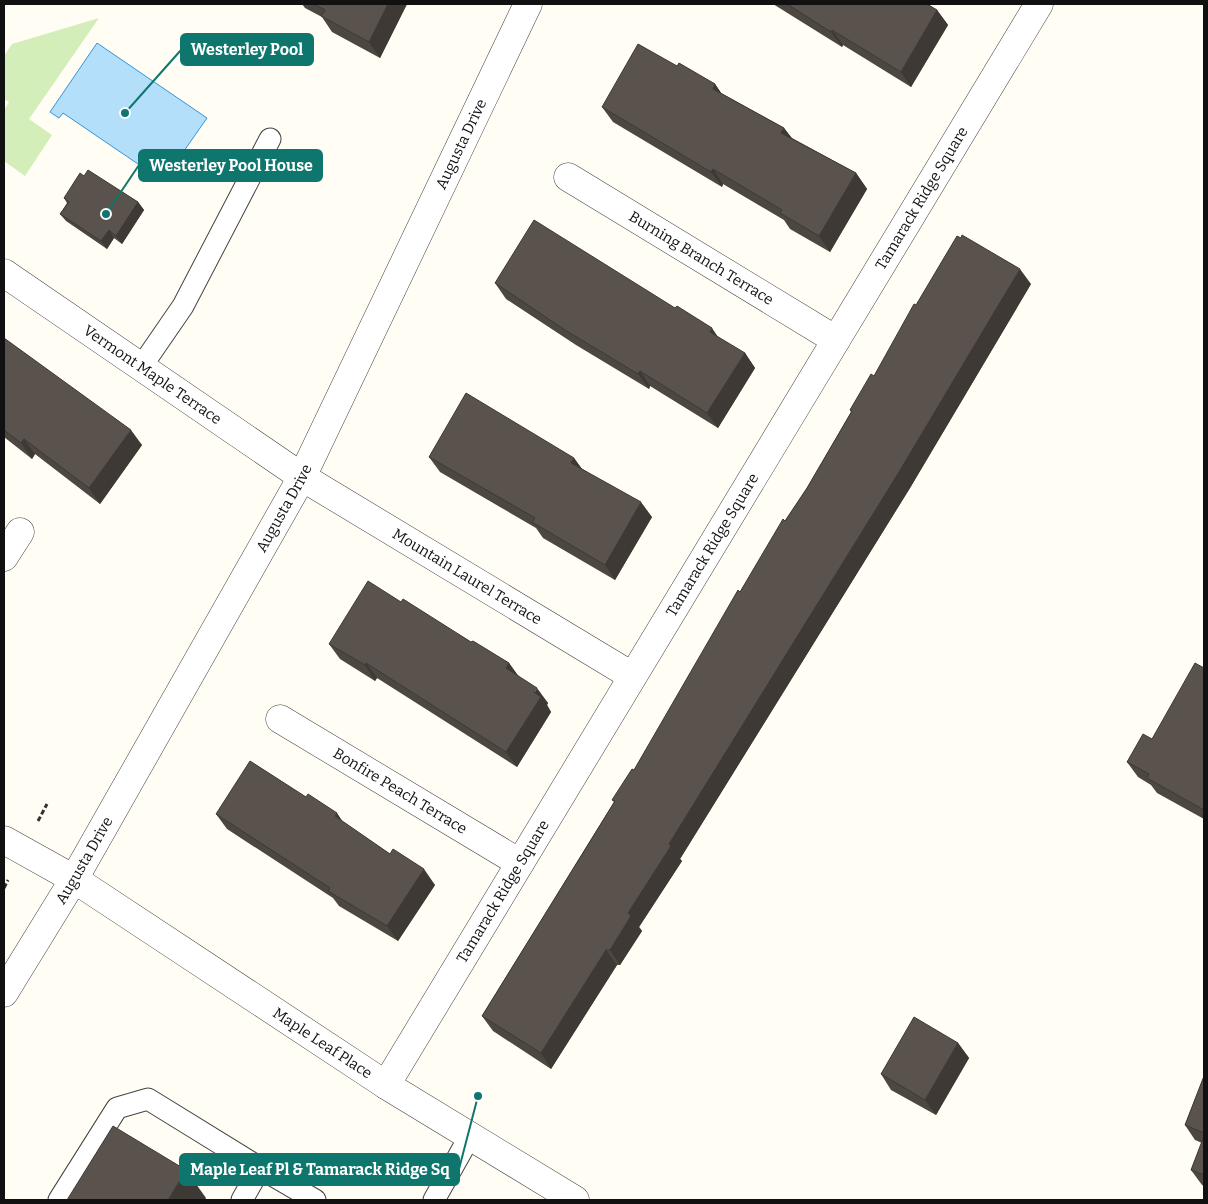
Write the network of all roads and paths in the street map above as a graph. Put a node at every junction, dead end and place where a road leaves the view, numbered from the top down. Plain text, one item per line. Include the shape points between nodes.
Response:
1 (528, 4) edge
2 (1039, 4) edge
3 (270, 138) dead end
4 (568, 177) dead end
5 (4, 273) edge
6 (836, 340) junction
7 (141, 367) junction
8 (302, 477) junction
9 (20, 532) dead end
10 (4, 557) edge
11 (632, 676) junction
12 (280, 720) dead end
13 (4, 840) edge
14 (520, 863) junction
15 (74, 879) junction
16 (4, 993) edge
17 (386, 1085) junction
18 (470, 1136) junction
19 (260, 1168) junction
20 (59, 1200) edge
21 (242, 1200) edge
22 (315, 1200) edge
23 (434, 1200) edge
24 (575, 1200) edge

1 - 8 street, Augusta Drive
2 - 6 street, Tamarack Ridge Square
3 - 7 lane via 184,306
4 - 6 street, Burning Branch Terrace
5 - 7 street, Vermont Maple Terrace
6 - 11 street, Tamarack Ridge Square
7 - 8 street, Vermont Maple Terrace
8 - 11 street, Mountain Laurel Terrace
8 - 15 street, Augusta Drive
9 - 10 street
11 - 14 street, Tamarack Ridge Square
12 - 14 street, Bonfire Peach Terrace
13 - 15 street, Maple Leaf Place
14 - 17 street, Tamarack Ridge Square
15 - 16 street, Augusta Drive
15 - 17 street, Maple Leaf Place
17 - 18 street, Maple Leaf Place
18 - 23 lane
18 - 24 street, Maple Leaf Place
19 - 20 lane via 148,1099 117,1108
19 - 21 lane
19 - 22 lane

